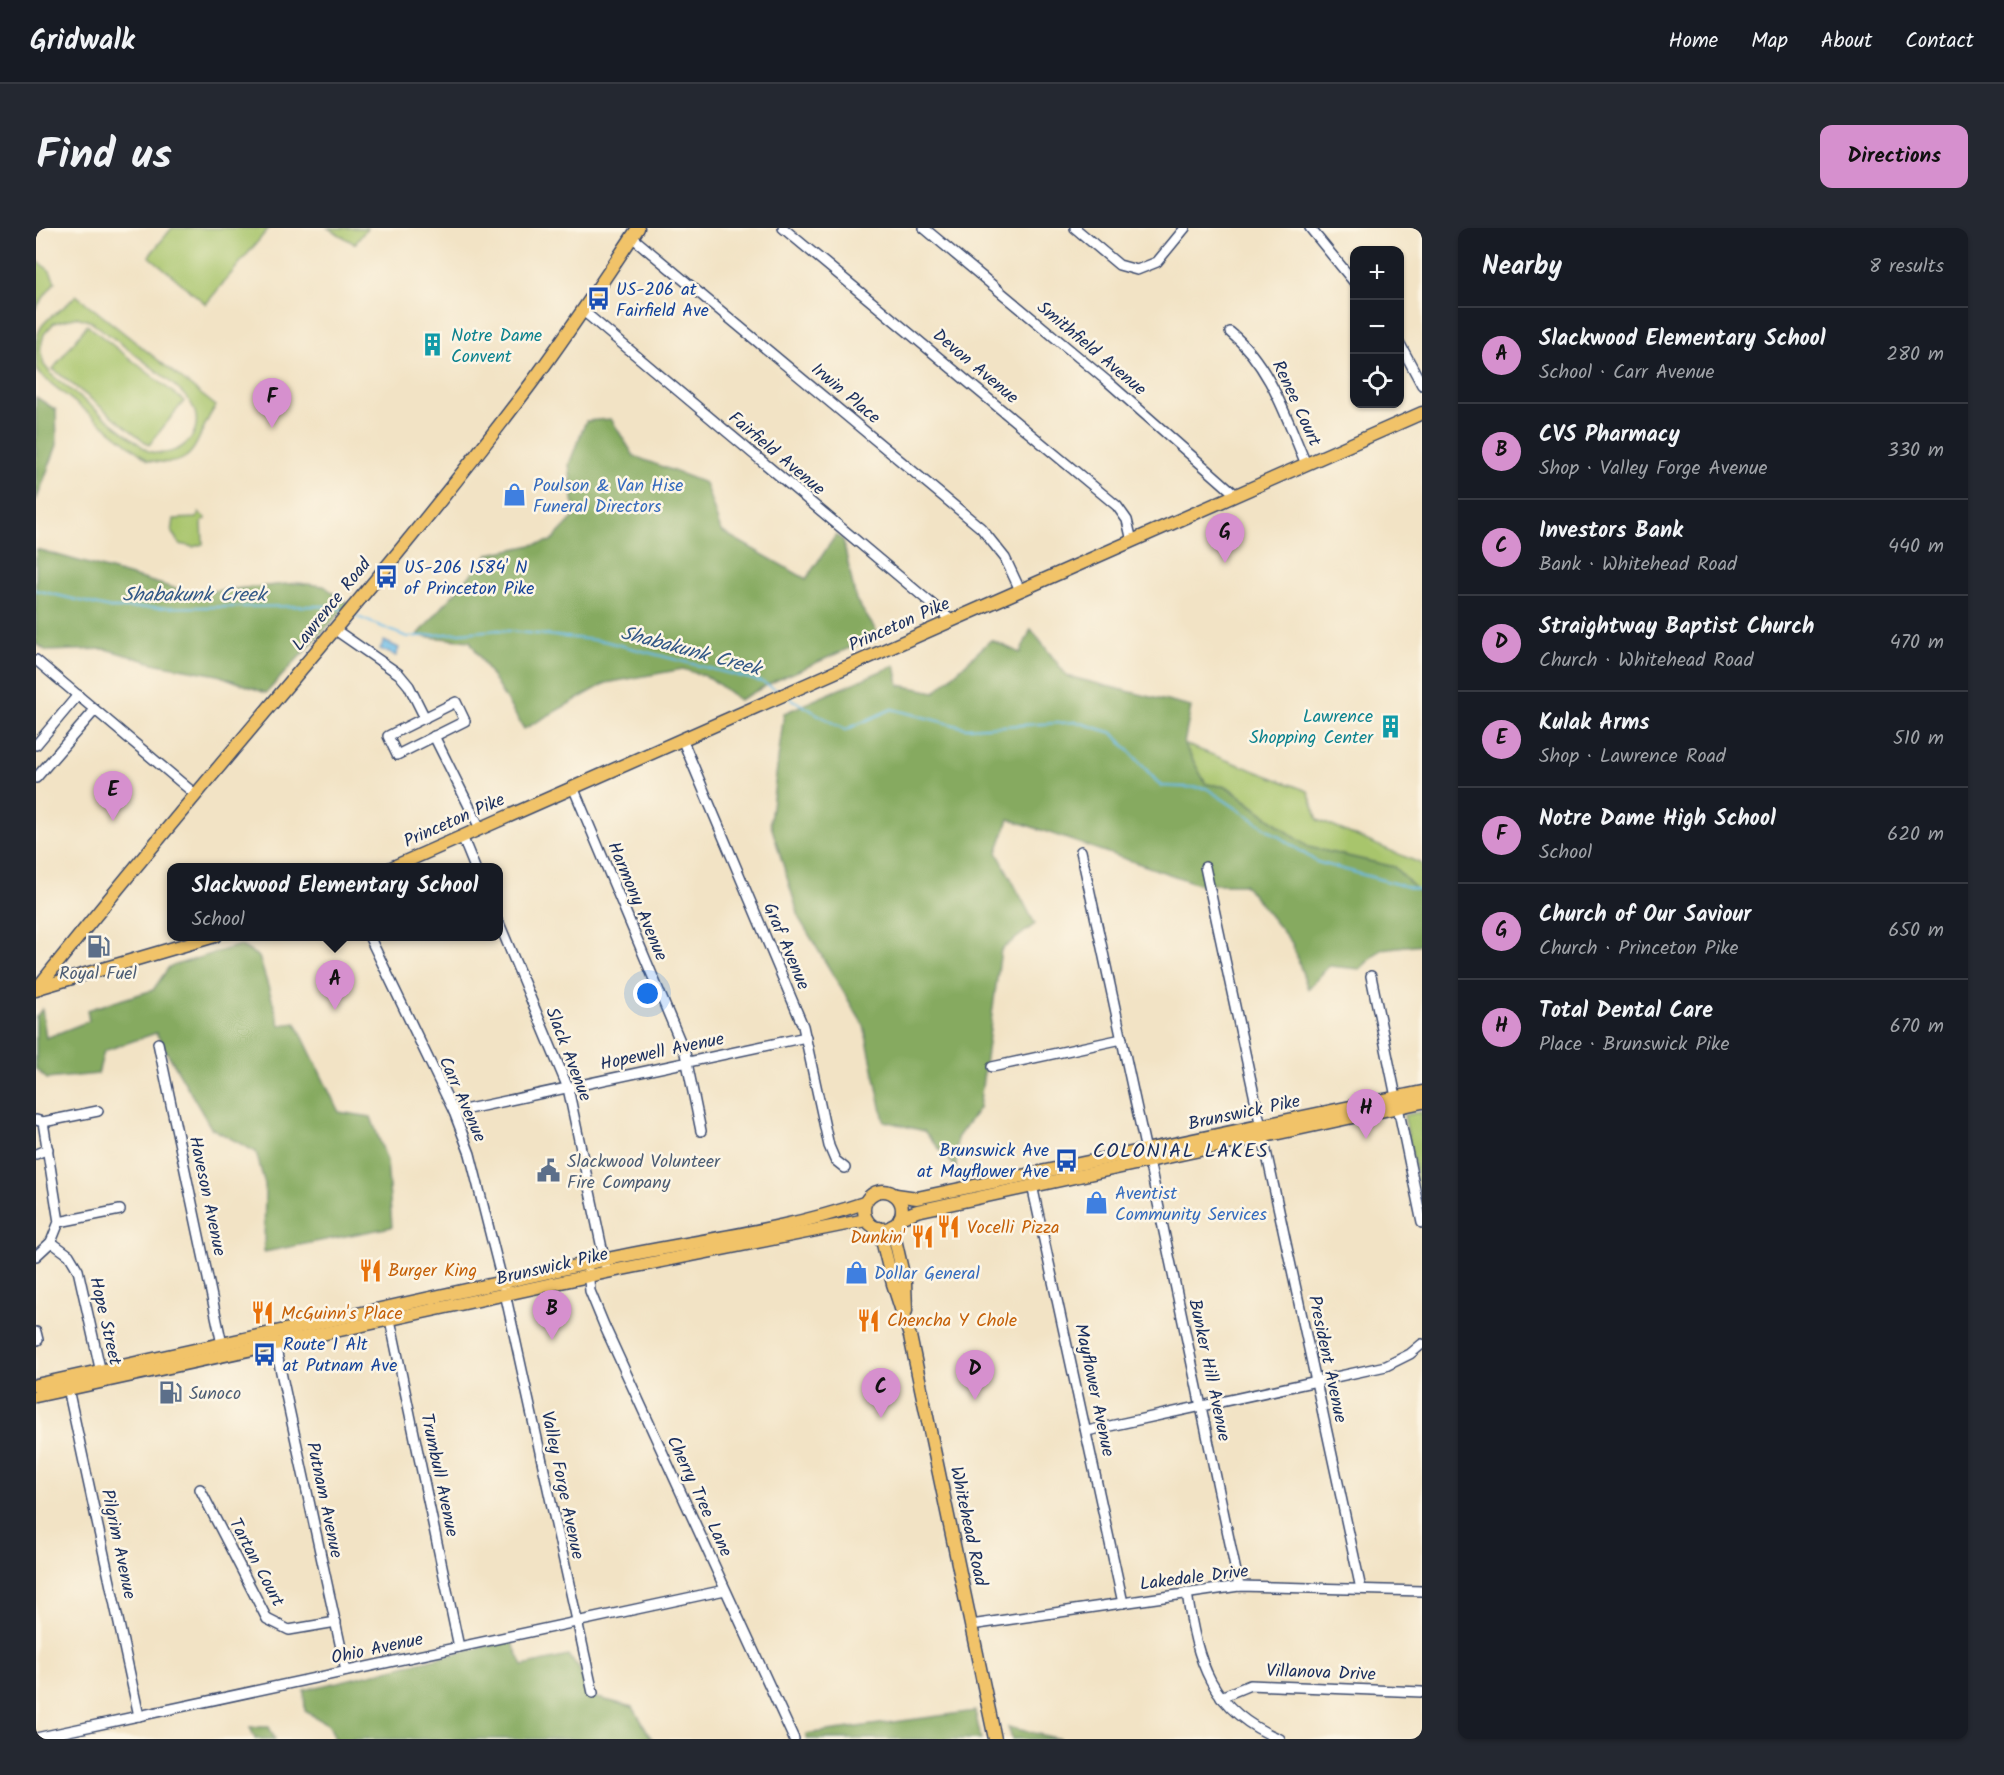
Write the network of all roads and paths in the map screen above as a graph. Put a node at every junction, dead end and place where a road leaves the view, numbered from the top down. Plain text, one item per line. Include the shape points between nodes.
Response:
1 (783, 228) edge
2 (924, 228) edge
3 (1075, 228) edge
4 (1185, 228) edge
5 (1310, 228) edge
6 (635, 233) edge
7 (1350, 277) edge
8 (582, 310) junction
9 (1230, 332) dead end
10 (1404, 351) edge
11 (1422, 385) edge
12 (1422, 413) edge
13 (1306, 464) junction
14 (1236, 495) junction
15 (1132, 541) junction
16 (1020, 590) junction
17 (951, 620) junction
18 (334, 629) junction
19 (36, 660) edge
20 (78, 695) junction
21 (95, 710) junction
22 (425, 718) junction
23 (434, 736) junction
24 (682, 739) junction
25 (36, 745) edge
26 (36, 778) edge
27 (573, 787) junction
28 (196, 795) junction
29 (480, 828) junction
30 (462, 836) junction
31 (1081, 851) dead end
32 (400, 863) edge
33 (473, 863) edge
34 (1205, 867) dead end
35 (503, 935) edge
36 (198, 941) edge
37 (371, 941) edge
38 (1371, 976) dead end
39 (36, 989) edge
40 (807, 1037) junction
41 (1122, 1039) junction
42 (158, 1043) dead end
43 (687, 1062) junction
44 (992, 1067) dead end
45 (568, 1088) junction
46 (1422, 1092) edge
47 (1397, 1102) junction
48 (1422, 1102) edge
49 (98, 1111) dead end
50 (454, 1112) junction
51 (40, 1121) edge
52 (701, 1131) dead end
53 (1262, 1132) junction
54 (48, 1149) junction
55 (36, 1154) edge
56 (1148, 1156) junction
57 (846, 1168) dead end
58 (1418, 1178) edge
59 (1032, 1185) junction
60 (896, 1195) junction
61 (864, 1203) junction
62 (120, 1210) dead end
63 (866, 1220) junction
64 (59, 1222) junction
65 (896, 1222) junction
66 (1422, 1223) edge
67 (879, 1228) junction
68 (51, 1242) junction
69 (724, 1242) junction
70 (36, 1256) edge
71 (589, 1263) junction
72 (605, 1266) junction
73 (587, 1277) junction
74 (504, 1289) junction
75 (389, 1315) junction
76 (907, 1321) junction
77 (274, 1341) junction
78 (1422, 1344) edge
79 (224, 1352) junction
80 (102, 1377) junction
81 (1316, 1381) junction
82 (68, 1384) junction
83 (36, 1385) edge
84 (36, 1396) edge
85 (1201, 1406) junction
86 (1087, 1431) junction
87 (200, 1489) dead end
88 (1239, 1586) junction
89 (1361, 1589) junction
90 (725, 1590) junction
91 (1422, 1591) edge
92 (1187, 1593) junction
93 (1123, 1603) junction
94 (575, 1622) junction
95 (336, 1623) junction
96 (971, 1625) junction
97 (459, 1647) junction
98 (346, 1671) junction
99 (1422, 1692) edge
100 (593, 1693) dead end
101 (1221, 1697) junction
102 (139, 1716) junction
103 (36, 1738) edge
104 (794, 1739) edge
105 (995, 1739) edge
106 (1281, 1739) edge

1 - 15 street, Devon Avenue via 1117,506
2 - 14 street, Smithfield Avenue
3 - 4 street via 1119,265 1137,270 1157,262
5 - 7 street
6 - 8 main road, Lawrence Road
6 - 16 street, Irwin Place via 981,528 1005,558
8 - 17 street, Fairfield Avenue
8 - 18 main road, Lawrence Road via 517,402
9 - 13 street, Renee Court via 1262,366
10 - 11 street
12 - 13 main road, Princeton Pike
13 - 14 main road, Princeton Pike
14 - 15 main road, Princeton Pike
15 - 16 main road, Princeton Pike
16 - 17 main road, Princeton Pike
17 - 24 main road, Princeton Pike
18 - 22 street via 399,674
18 - 28 main road, Lawrence Road
19 - 20 street
20 - 21 street
20 - 25 street
21 - 26 street
21 - 28 street
22 - 23 street via 456,702 465,721
22 - 23 street via 388,736 397,754
23 - 29 street
24 - 27 main road, Princeton Pike
24 - 40 street, Graf Avenue
27 - 29 main road, Princeton Pike
27 - 43 street, Harmony Avenue
28 - 39 main road, Lawrence Road
29 - 30 main road, Princeton Pike
30 - 32 main road, Princeton Pike
30 - 33 street
31 - 41 street, Bunker Hill Avenue
34 - 53 street, President Avenue
35 - 45 street, Slack Avenue
36 - 39 main road
37 - 50 street, Carr Avenue
38 - 47 street
40 - 43 street, Hopewell Avenue
40 - 57 street, Graf Avenue via 829,1146 835,1160
41 - 44 street
41 - 56 street, Bunker Hill Avenue
42 - 79 street, Haveson Avenue
43 - 45 street, Hopewell Avenue
43 - 52 street, Harmony Avenue
45 - 50 street, Hopewell Avenue
45 - 72 street, Slack Avenue
46 - 47 main road, Brunswick Pike
47 - 48 main road, Brunswick Pike
47 - 53 main road, Brunswick Pike
47 - 58 street
49 - 51 street
50 - 74 street, Carr Avenue via 470,1154
51 - 54 street
53 - 56 main road, Brunswick Pike
53 - 81 street, President Avenue
54 - 55 street
54 - 64 street
56 - 59 main road, Brunswick Pike
56 - 60 main road, Brunswick Pike via 917,1198
56 - 85 street, Bunker Hill Avenue
58 - 66 street
59 - 65 main road, Brunswick Pike via 916,1211
59 - 86 street, Mayflower Avenue
60 - 61 main road via 878,1191
60 - 65 main road via 903,1208
61 - 63 main road
61 - 69 main road, Brunswick Pike
62 - 64 street
63 - 67 main road
63 - 69 main road, Brunswick Pike
64 - 68 street
65 - 67 main road
65 - 76 main road, Whitehead Road
67 - 76 main road, Whitehead Road
68 - 70 street
68 - 80 street, Hope Street via 69,1255 78,1270
69 - 72 main road, Brunswick Pike
71 - 72 main road, Brunswick Pike
71 - 73 street, Cherry Tree Lane
71 - 74 main road, Brunswick Pike
72 - 73 main road, Brunswick Pike
73 - 74 main road, Brunswick Pike
73 - 90 street, Cherry Tree Lane via 604,1325
74 - 75 main road, Brunswick Pike
74 - 94 street, Valley Forge Avenue
75 - 77 main road, Brunswick Pike
75 - 97 street, Trumbull Avenue
76 - 96 main road, Whitehead Road
77 - 79 main road, Brunswick Pike
77 - 95 street, Putnam Avenue
78 - 81 street via 1386,1366
79 - 80 main road, Brunswick Pike
80 - 82 main road, Brunswick Pike
81 - 85 street
81 - 89 street, President Avenue
82 - 83 main road, Brunswick Pike
82 - 84 main road, Brunswick Pike
82 - 102 street, Pilgrim Avenue
85 - 86 street
85 - 88 street, Bunker Hill Avenue
86 - 93 street, Mayflower Avenue
87 - 95 street, Tartan Court via 267,1619 289,1630
88 - 89 street, Lakedale Drive
88 - 92 street, Lakedale Drive
89 - 91 street, Lakedale Drive
90 - 94 street, Ohio Avenue
90 - 104 street, Cherry Tree Lane
92 - 93 street, Lakedale Drive
92 - 101 street via 1200,1659
93 - 96 street, Lakedale Drive
94 - 97 street, Ohio Avenue
94 - 100 street, Valley Forge Avenue
95 - 98 street, Putnam Avenue
96 - 105 main road, Whitehead Road
97 - 98 street, Ohio Avenue
98 - 102 street, Ohio Avenue
99 - 101 street, Villanova Drive via 1250,1685
101 - 106 street via 1253,1725
102 - 103 street, Ohio Avenue

